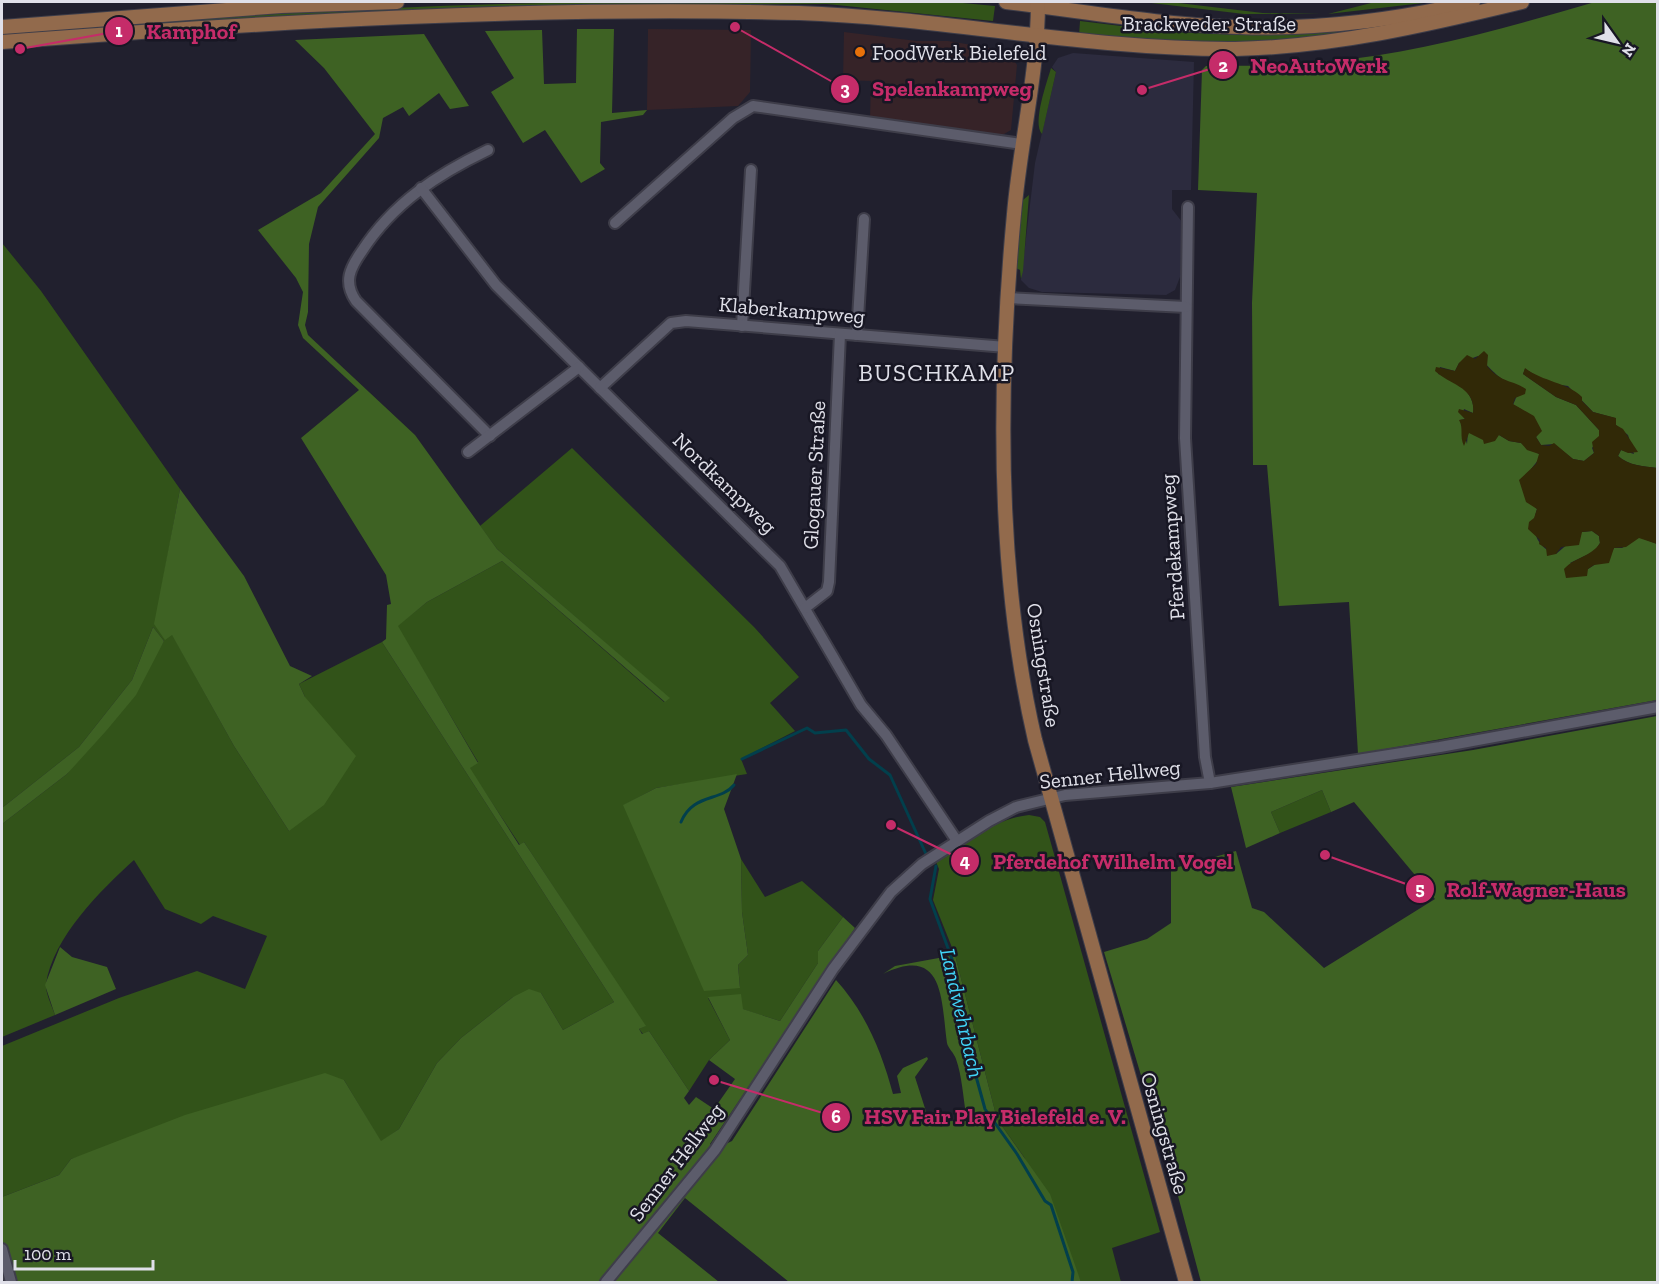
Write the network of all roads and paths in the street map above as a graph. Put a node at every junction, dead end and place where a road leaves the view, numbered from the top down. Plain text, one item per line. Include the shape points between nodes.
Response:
1 (397, 2) edge
2 (1006, 2) edge
3 (1473, 2) edge
4 (1522, 2) edge
5 (1038, 4) edge
6 (2, 27) edge
7 (1037, 36) junction
8 (2, 42) edge
9 (1022, 144) junction
10 (488, 150) dead end
11 (751, 170) dead end
12 (422, 188) junction
13 (1188, 207) dead end
14 (864, 219) dead end
15 (615, 223) dead end
16 (1007, 298) junction
17 (1186, 307) junction
18 (742, 326) junction
19 (840, 334) junction
20 (857, 335) junction
21 (1006, 347) junction
22 (579, 367) junction
23 (600, 388) junction
24 (490, 436) junction
25 (468, 452) dead end
26 (805, 608) junction
27 (1658, 707) edge
28 (1210, 783) junction
29 (1050, 798) junction
30 (957, 841) junction
31 (2, 1249) edge
32 (11, 1282) edge
33 (606, 1282) edge
34 (1186, 1282) edge

1 - 6 main road via 281,6
2 - 5 main road, Brackweder Straße
3 - 5 main road, Brackweder Straße via 1399,18 1264,28 1179,23
4 - 7 main road, Brackweder Straße via 1398,31 1314,44 1159,47
5 - 7 main road, Osningstraße
7 - 8 main road, Brackweder Straße via 856,16 566,11 291,22
7 - 9 main road, Osningstraße
9 - 15 street via 753,106 733,118
9 - 16 main road, Osningstraße
10 - 12 street
11 - 18 street
12 - 22 street, Nordkampweg via 496,285
12 - 24 street via 399,205 369,240 353,264 348,290
13 - 17 street, Pferdekampweg
14 - 20 street
16 - 17 street
16 - 21 main road, Osningstraße
17 - 28 street, Pferdekampweg via 1186,469 1204,757
18 - 19 street, Klaberkampweg
18 - 23 street, Klaberkampweg via 671,323 660,329
19 - 20 street, Klaberkampweg
19 - 26 street, Glogauer Straße via 829,582 827,591
20 - 21 street, Klaberkampweg
21 - 29 main road, Osningstraße via 1005,463 1011,587 1023,683
22 - 23 street, Nordkampweg
22 - 24 street
23 - 26 street, Nordkampweg via 771,556
24 - 25 street
26 - 30 street, Nordkampweg via 861,705 886,735
27 - 28 street, Senner Hellweg
28 - 29 street, Senner Hellweg
29 - 30 street, Senner Hellweg via 1006,812
29 - 34 main road, Osningstraße
30 - 33 street, Senner Hellweg via 910,874 884,902 833,969 715,1150
31 - 32 street

